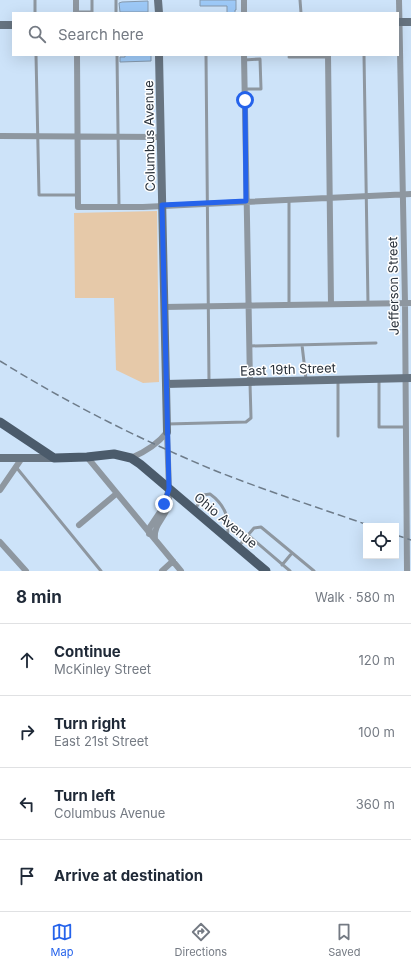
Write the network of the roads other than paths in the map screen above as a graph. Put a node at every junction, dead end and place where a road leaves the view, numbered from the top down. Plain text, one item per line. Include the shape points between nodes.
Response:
1 (35, 0) edge
2 (76, 0) edge
3 (92, 0) edge
4 (116, 0) edge
5 (158, 0) edge
6 (244, 0) edge
7 (300, 0) edge
8 (399, 0) edge
9 (35, 12) edge
10 (76, 12) edge
11 (116, 12) edge
12 (159, 12) edge
13 (244, 12) edge
14 (301, 12) edge
15 (399, 22) edge
16 (411, 22) edge
17 (12, 25) edge
18 (0, 26) edge
19 (36, 56) edge
20 (77, 56) edge
21 (117, 56) edge
22 (159, 56) edge
23 (206, 56) edge
24 (328, 56) edge
25 (364, 56) edge
26 (244, 57) edge
27 (289, 57) dead end
28 (245, 89) junction
29 (0, 136) edge
30 (38, 136) junction
31 (78, 136) junction
32 (119, 136) junction
33 (161, 137) junction
34 (403, 194) junction
35 (411, 194) edge
36 (78, 195) junction
37 (367, 196) junction
38 (330, 197) junction
39 (289, 199) junction
40 (246, 201) junction
41 (206, 203) junction
42 (162, 205) junction
43 (119, 207) junction
44 (408, 303) edge
45 (331, 304) junction
46 (368, 304) junction
47 (289, 305) junction
48 (208, 306) junction
49 (248, 306) junction
50 (164, 307) junction
51 (376, 343) dead end
52 (302, 345) junction
53 (249, 346) junction
54 (379, 378) junction
55 (408, 378) edge
56 (338, 379) junction
57 (307, 381) junction
58 (250, 383) junction
59 (166, 384) junction
60 (209, 384) junction
61 (0, 422) edge
62 (406, 426) junction
63 (166, 428) junction
64 (338, 436) dead end
65 (87, 457) junction
66 (0, 458) edge
67 (22, 458) junction
68 (54, 458) junction
69 (131, 458) junction
70 (16, 467) junction
71 (169, 489) junction
72 (0, 490) edge
73 (116, 494) junction
74 (195, 511) junction
75 (79, 525) dead end
76 (149, 534) junction
77 (248, 535) junction
78 (227, 538) junction
79 (154, 540) junction
80 (0, 542) edge
81 (238, 547) junction
82 (292, 553) junction
83 (173, 562) junction
84 (282, 565) junction
85 (26, 571) edge
86 (101, 571) edge
87 (162, 571) edge
88 (181, 571) edge
89 (266, 571) edge
90 (290, 571) edge
91 (314, 571) edge
92 (407, 571) edge

1 - 9 lane
2 - 10 street
3 - 10 lane via 92,12
4 - 11 lane
5 - 12 street
6 - 13 street
7 - 14 lane
8 - 15 street, Jefferson Street
15 - 16 street
15 - 34 street, Jefferson Street
17 - 18 street
19 - 30 lane
20 - 31 street
21 - 32 lane
22 - 33 street, Columbus Avenue
23 - 41 lane
24 - 27 lane
24 - 38 street
25 - 37 lane
26 - 28 street
26 - 28 lane via 260,59 262,89
28 - 40 street
29 - 30 street
30 - 31 street
30 - 36 lane via 39,195
31 - 32 street
31 - 36 street
32 - 33 street
32 - 43 lane
33 - 42 street, Columbus Avenue
34 - 35 street
34 - 37 street
34 - 44 street, Jefferson Street
36 - 43 street via 78,207
37 - 38 street
37 - 46 lane
38 - 39 street
38 - 45 street
39 - 40 street
39 - 47 lane
40 - 41 street
40 - 49 street
41 - 42 street
41 - 48 lane
42 - 43 street
42 - 50 street, Columbus Avenue
44 - 46 street
44 - 55 street, Jefferson Street
45 - 46 street
45 - 47 street
47 - 49 street
48 - 49 street
48 - 50 street
48 - 60 lane
49 - 53 street
50 - 59 street, Columbus Avenue
51 - 52 lane
52 - 53 lane
52 - 57 lane
53 - 58 street
54 - 55 street, East 19th Street
54 - 56 street, East 19th Street
54 - 62 lane via 379,427
55 - 62 street, Jefferson Street
56 - 57 street, East 19th Street
56 - 64 lane
57 - 58 street, East 19th Street
58 - 60 street, East 19th Street
58 - 63 lane via 251,418 246,422
59 - 60 street, East 19th Street
59 - 63 street, Columbus Avenue
61 - 68 main road
62 - 92 street, Jefferson Street
63 - 69 street via 162,438 146,452
63 - 71 street, Columbus Avenue
65 - 68 main road
65 - 69 main road via 114,454
65 - 73 street
66 - 67 street
67 - 68 street
67 - 70 street
69 - 71 main road, Ohio Avenue
70 - 72 street
70 - 86 lane
71 - 74 main road, Ohio Avenue
71 - 76 street, Columbus Avenue
71 - 79 street via 168,510 155,529
73 - 75 street
73 - 76 street
74 - 78 main road, Ohio Avenue
74 - 78 lane via 203,495 210,494 218,500 226,514 229,527
76 - 79 street
77 - 81 lane
77 - 82 lane via 254,528 261,527
77 - 84 lane
78 - 81 main road, Ohio Avenue
79 - 83 street
80 - 85 street
81 - 89 main road, Ohio Avenue
82 - 84 lane
82 - 91 lane
83 - 87 street
83 - 88 street
84 - 90 lane

